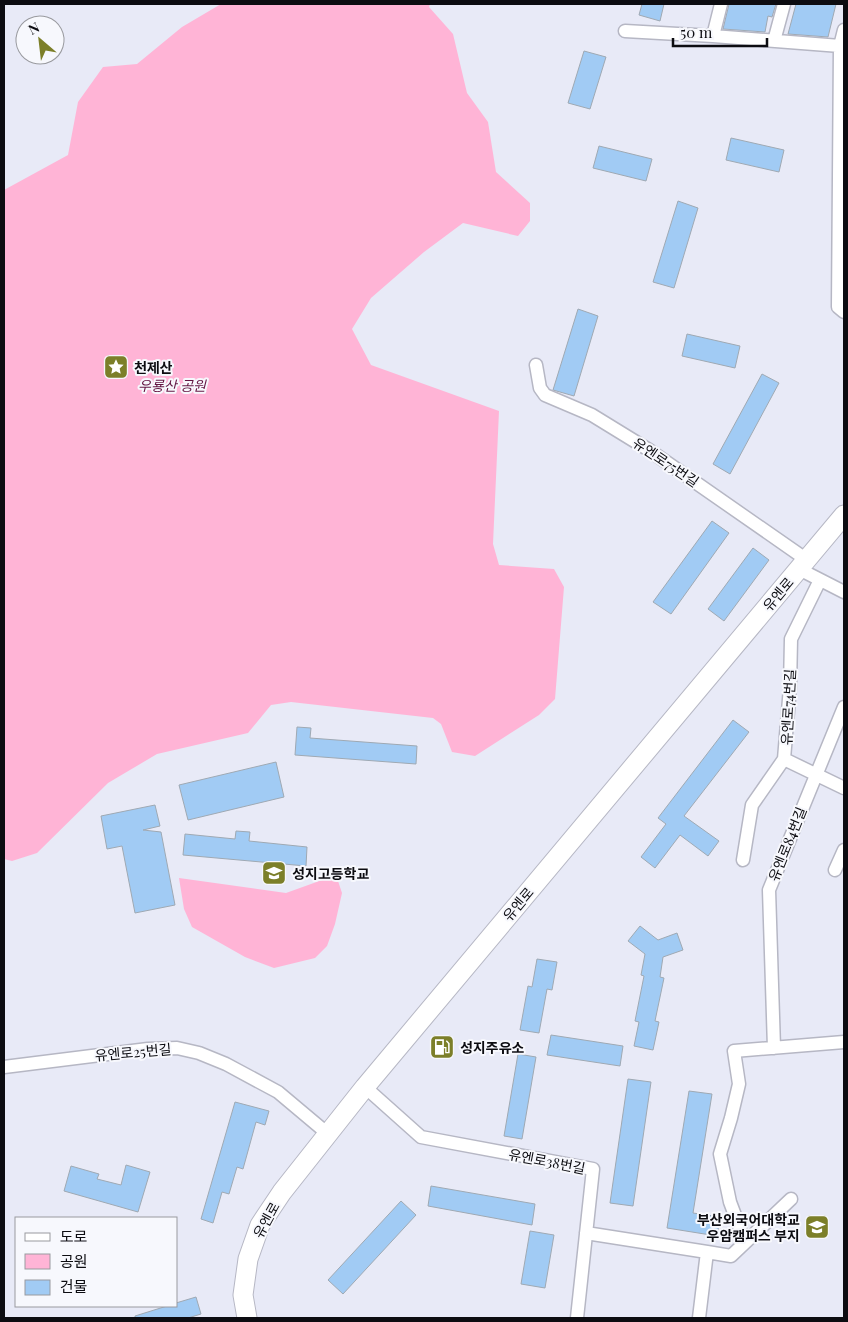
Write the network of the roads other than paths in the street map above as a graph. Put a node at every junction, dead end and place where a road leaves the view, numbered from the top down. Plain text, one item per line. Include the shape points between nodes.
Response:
1 (721, 4) edge
2 (784, 4) edge
3 (844, 30) edge
4 (625, 31) dead end
5 (713, 36) junction
6 (774, 41) junction
7 (840, 46) junction
8 (841, 310) edge
9 (536, 365) dead end
10 (844, 515) edge
11 (803, 565) junction
12 (820, 580) junction
13 (844, 592) edge
14 (844, 707) edge
15 (784, 759) junction
16 (815, 774) junction
17 (844, 788) edge
18 (844, 850) edge
19 (744, 860) dead end
20 (836, 870) dead end
21 (844, 1042) edge
22 (774, 1048) junction
23 (4, 1067) edge
24 (365, 1087) junction
25 (328, 1134) junction
26 (791, 1199) dead end
27 (586, 1233) junction
28 (745, 1242) junction
29 (707, 1252) junction
30 (246, 1318) edge
31 (576, 1318) edge
32 (698, 1318) edge

1 - 5 street
2 - 6 street
3 - 7 street
4 - 5 street
5 - 6 street
6 - 7 street
7 - 8 street
9 - 11 street, 유엔로75번길 via 540,388 545,395 592,415 649,450
10 - 11 main road, 유엔로
11 - 12 street
11 - 24 main road, 유엔로
12 - 13 street
12 - 15 street, 유엔로74번길 via 791,639
14 - 16 street, 유엔로84번길
15 - 16 street
15 - 19 street, 유엔로74번길 via 752,805
16 - 17 street
16 - 22 street, 유엔로84번길 via 769,890
18 - 20 street
21 - 22 street
22 - 28 street via 734,1051 739,1084 720,1154 730,1202
23 - 25 street, 유엔로25번길 via 148,1048 177,1048 226,1064 278,1092
24 - 25 main road, 유엔로
24 - 27 street, 유엔로38번길 via 421,1137 593,1170
25 - 30 main road, 유엔로 via 260,1225 248,1259 243,1295
26 - 28 street
27 - 29 street
27 - 31 street
28 - 29 street via 731,1256
29 - 32 street

